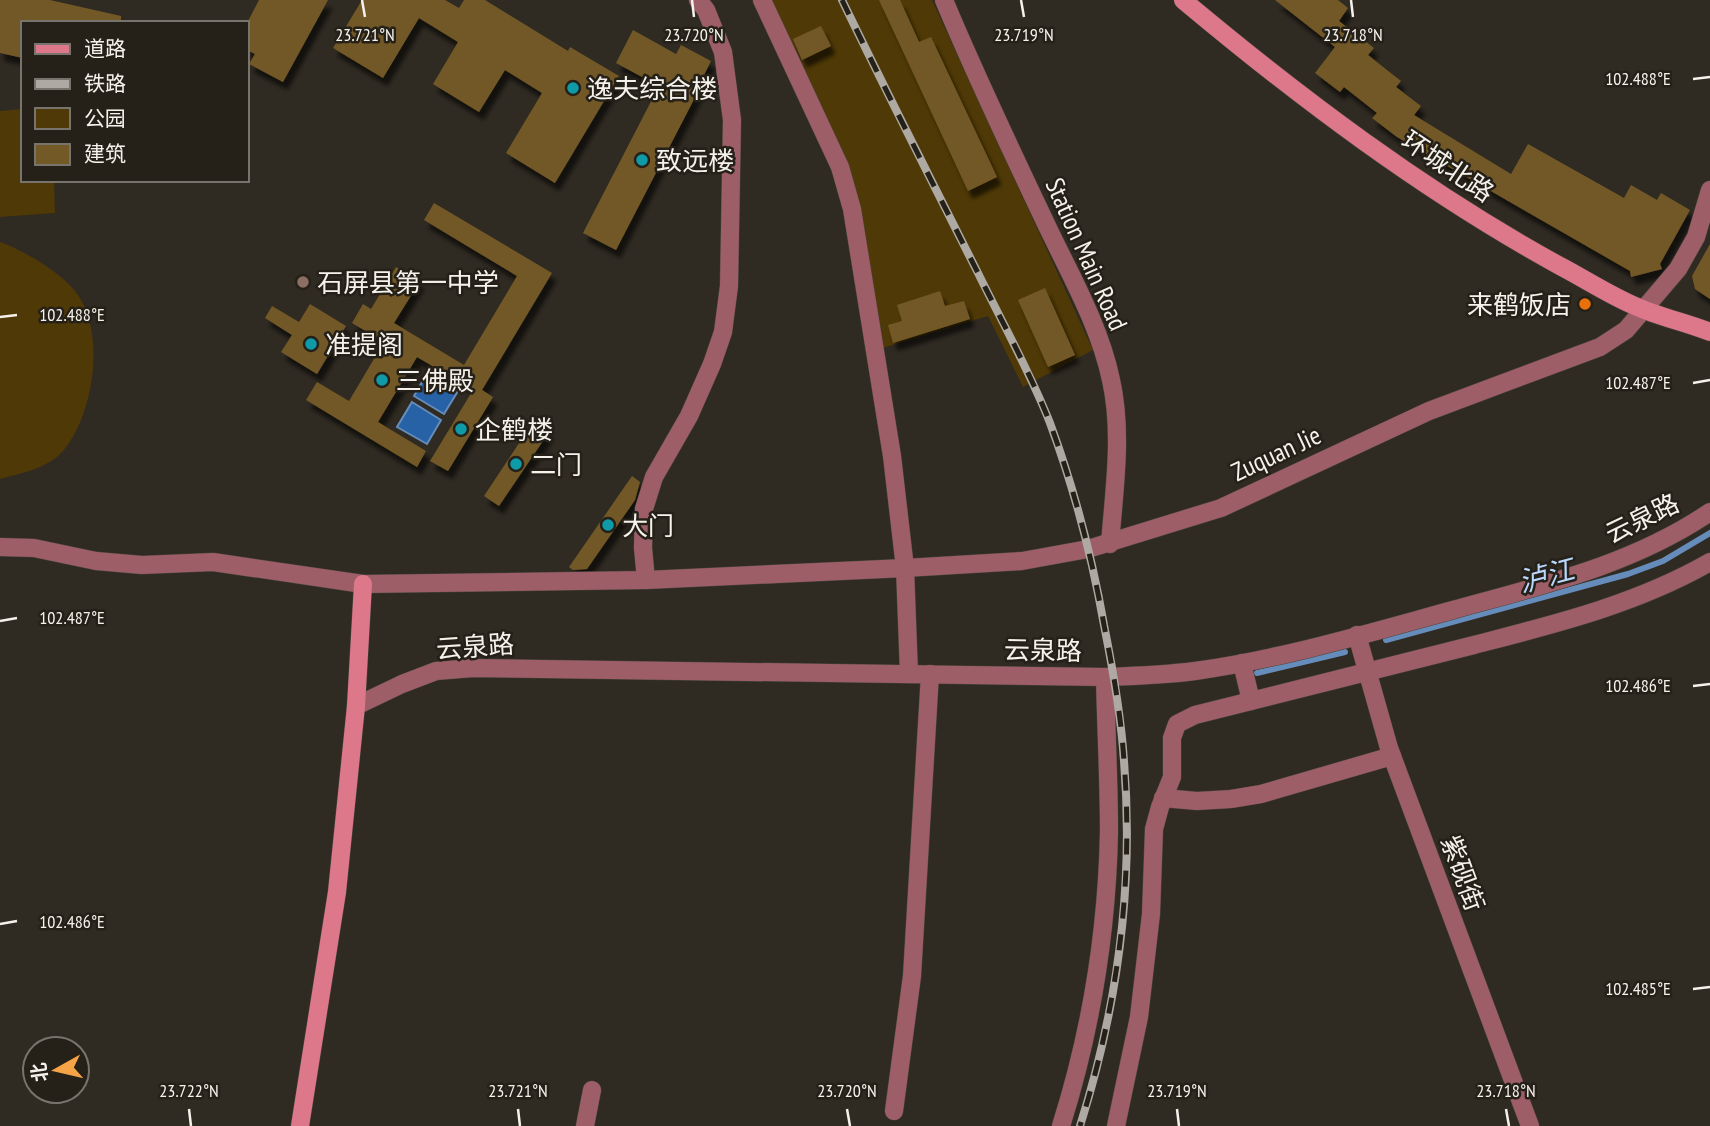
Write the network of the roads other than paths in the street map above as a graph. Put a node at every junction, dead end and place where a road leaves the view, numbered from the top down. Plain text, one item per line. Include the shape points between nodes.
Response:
1 (698, 0) edge
2 (762, 0) edge
3 (944, 0) edge
4 (1182, 0) edge
5 (1710, 190) edge
6 (1644, 310) junction
7 (1710, 332) edge
8 (1710, 512) edge
9 (1111, 544) junction
10 (0, 547) edge
11 (1710, 562) edge
12 (905, 568) junction
13 (646, 580) junction
14 (363, 584) junction
15 (1357, 635) junction
16 (1242, 663) junction
17 (1368, 673) junction
18 (909, 674) junction
19 (930, 674) junction
20 (1105, 677) junction
21 (1251, 701) junction
22 (356, 706) junction
23 (1392, 756) junction
24 (1163, 798) junction
25 (592, 1090) dead end
26 (894, 1111) dead end
27 (300, 1126) edge
28 (585, 1126) edge
29 (1061, 1126) edge
30 (1116, 1126) edge
31 (1530, 1126) edge

1 - 13 street via 723,52 732,120 729,286 723,332 712,364 654,477 644,509
2 - 12 street via 840,167 852,209
3 - 9 street, Station Main Road via 1107,362 1116,425
4 - 6 street, 环城北路 via 1295,89 1468,212
5 - 6 street, Zuquan Jie via 1688,252
6 - 7 street, 环城北路
6 - 9 street, Zuquan Jie via 1626,330 1600,346 1430,411 1221,508
8 - 15 street, 云泉路 via 1664,541 1599,568
9 - 12 street, Zuquan Jie via 1022,561
10 - 14 street, Zuquan Jie via 142,565 213,562
11 - 17 street via 1616,604
12 - 13 street, Zuquan Jie
12 - 18 street
13 - 14 street, Zuquan Jie
14 - 22 street
15 - 16 street, 云泉路
15 - 17 street, 紫砚街
16 - 20 street, 云泉路
16 - 21 street
17 - 21 street
17 - 23 street, 紫砚街
18 - 19 street, 云泉路
18 - 22 street, 云泉路 via 473,668 436,671
19 - 20 street, 云泉路
19 - 26 street via 912,976
20 - 29 street via 1109,831 1105,898 1091,1004
21 - 24 street via 1177,724 1172,738 1172,777
22 - 27 street via 337,892
23 - 24 street via 1261,794 1197,802
23 - 31 street, 紫砚街
24 - 30 street via 1154,829 1148,950 1139,1017
25 - 28 street

